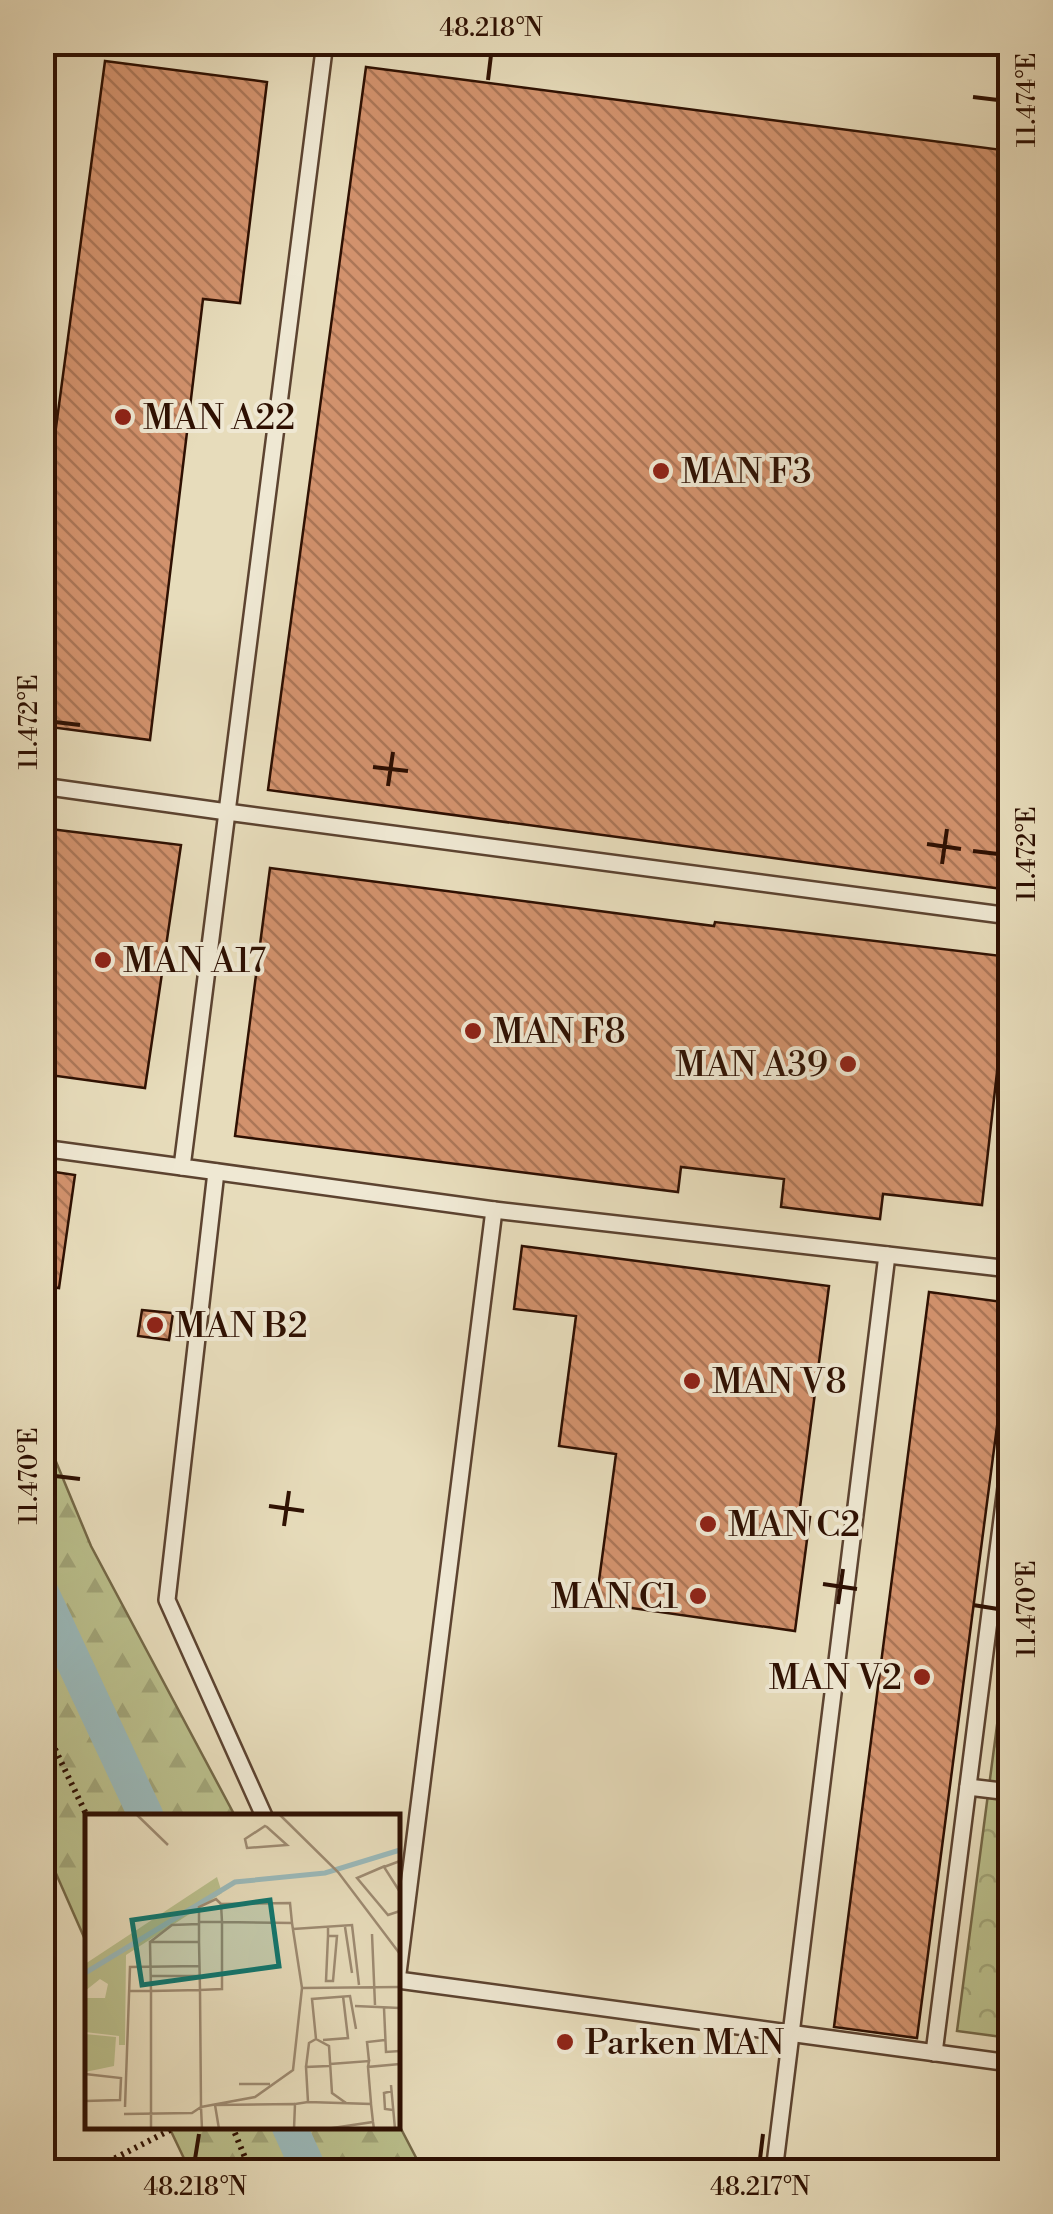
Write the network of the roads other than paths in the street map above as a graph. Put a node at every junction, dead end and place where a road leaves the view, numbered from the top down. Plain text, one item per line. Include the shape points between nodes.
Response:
1 (49, 42) edge
2 (269, 42) edge
3 (324, 45) edge
4 (42, 96) edge
5 (42, 786) edge
6 (227, 812) junction
7 (1010, 916) edge
8 (42, 1148) edge
9 (182, 1167) junction
10 (216, 1172) junction
11 (494, 1210) junction
12 (887, 1255) junction
13 (1010, 1269) edge
14 (1010, 1456) edge
15 (1004, 1556) edge
16 (968, 1786) junction
17 (1010, 1792) edge
18 (263, 1814) edge
19 (400, 1960) edge
20 (400, 1976) edge
21 (792, 2034) junction
22 (934, 2053) junction
23 (1010, 2063) edge
24 (774, 2172) edge

1 - 4 lane
2 - 3 lane
3 - 6 lane
5 - 6 lane
6 - 7 lane
6 - 9 lane
8 - 9 lane
9 - 10 lane
10 - 11 lane
10 - 18 lane via 167,1600
11 - 12 lane
11 - 19 lane
12 - 13 lane
12 - 21 lane
14 - 15 lane
15 - 16 lane
16 - 17 lane
16 - 22 lane
20 - 21 lane
21 - 22 lane
21 - 24 lane
22 - 23 lane

